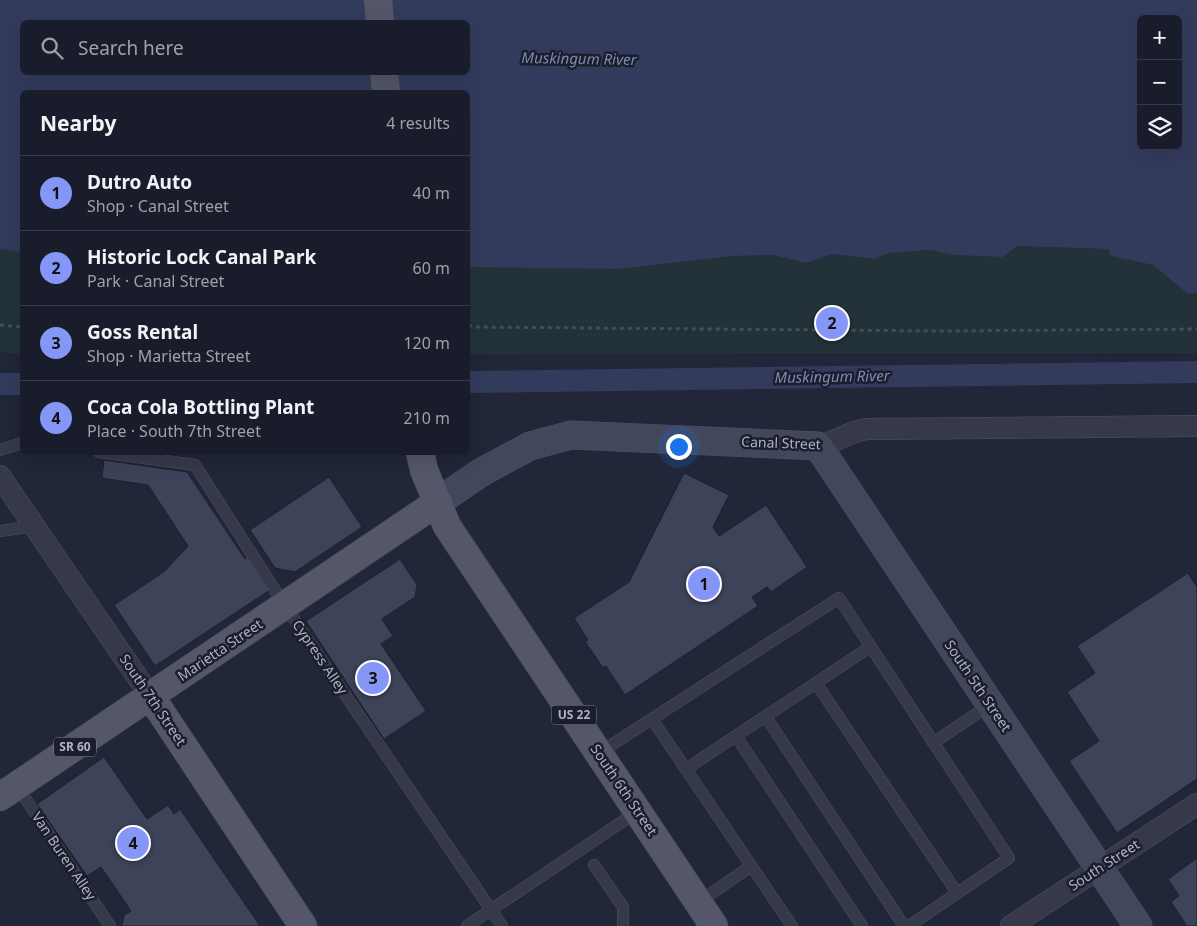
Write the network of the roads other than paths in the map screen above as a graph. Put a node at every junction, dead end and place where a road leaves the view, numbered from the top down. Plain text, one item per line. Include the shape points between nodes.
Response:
1 (378, 0) edge
2 (380, 20) edge
3 (384, 75) edge
4 (386, 90) edge
5 (1197, 426) edge
6 (20, 443) edge
7 (818, 446) junction
8 (0, 450) edge
9 (121, 455) edge
10 (421, 455) edge
11 (0, 476) edge
12 (438, 502) junction
13 (33, 526) junction
14 (0, 531) edge
15 (285, 606) junction
16 (870, 647) junction
17 (816, 683) junction
18 (151, 697) junction
19 (991, 704) junction
20 (766, 716) junction
21 (652, 719) junction
22 (736, 736) junction
23 (933, 742) junction
24 (599, 753) junction
25 (686, 769) junction
26 (9, 792) edge
27 (1197, 804) edge
28 (638, 811) junction
29 (594, 864) dead end
30 (751, 866) junction
31 (1100, 868) junction
32 (957, 894) junction
33 (491, 910) junction
34 (705, 918) edge
35 (110, 926) edge
36 (303, 926) edge
37 (466, 926) edge
38 (502, 926) edge
39 (623, 926) edge
40 (792, 926) edge
41 (862, 926) edge
42 (904, 926) edge
43 (909, 926) edge
44 (1012, 926) edge
45 (1138, 926) edge

1 - 2 main road
3 - 4 main road
5 - 7 street, Canal Street via 867,428
6 - 8 lane
7 - 12 main road, Canal Street via 571,434 530,446 480,473
7 - 19 main road, South 5th Street
9 - 15 lane, Cypress Alley via 195,465
10 - 12 main road, US 22
11 - 13 street, South 7th Street
12 - 15 main road, Marietta Street
12 - 24 main road, South 6th Street / US 22 via 447,526
13 - 14 lane
13 - 18 street, South 7th Street
15 - 18 main road, Marietta Street
15 - 33 lane, Cypress Alley
16 - 17 lane
16 - 21 lane via 838,598
16 - 23 lane
17 - 20 lane
17 - 32 lane
18 - 26 main road, Marietta Street / SR 60
18 - 36 main road, South 7th Street
19 - 23 lane
19 - 31 main road, South 5th Street
20 - 22 lane
20 - 42 lane
21 - 24 lane
21 - 25 lane
22 - 25 lane
22 - 41 lane
23 - 32 lane via 1009,858
24 - 28 main road, South 6th Street / US 22
25 - 30 lane
26 - 35 lane, Van Buren Alley
27 - 31 street, South Street
28 - 33 lane
28 - 34 main road, South 6th Street / US 22
29 - 39 lane via 623,907
30 - 34 lane
30 - 40 lane
31 - 44 street, South Street
31 - 45 main road, South 5th Street
32 - 43 lane
33 - 37 lane
33 - 38 lane, Cypress Alley

